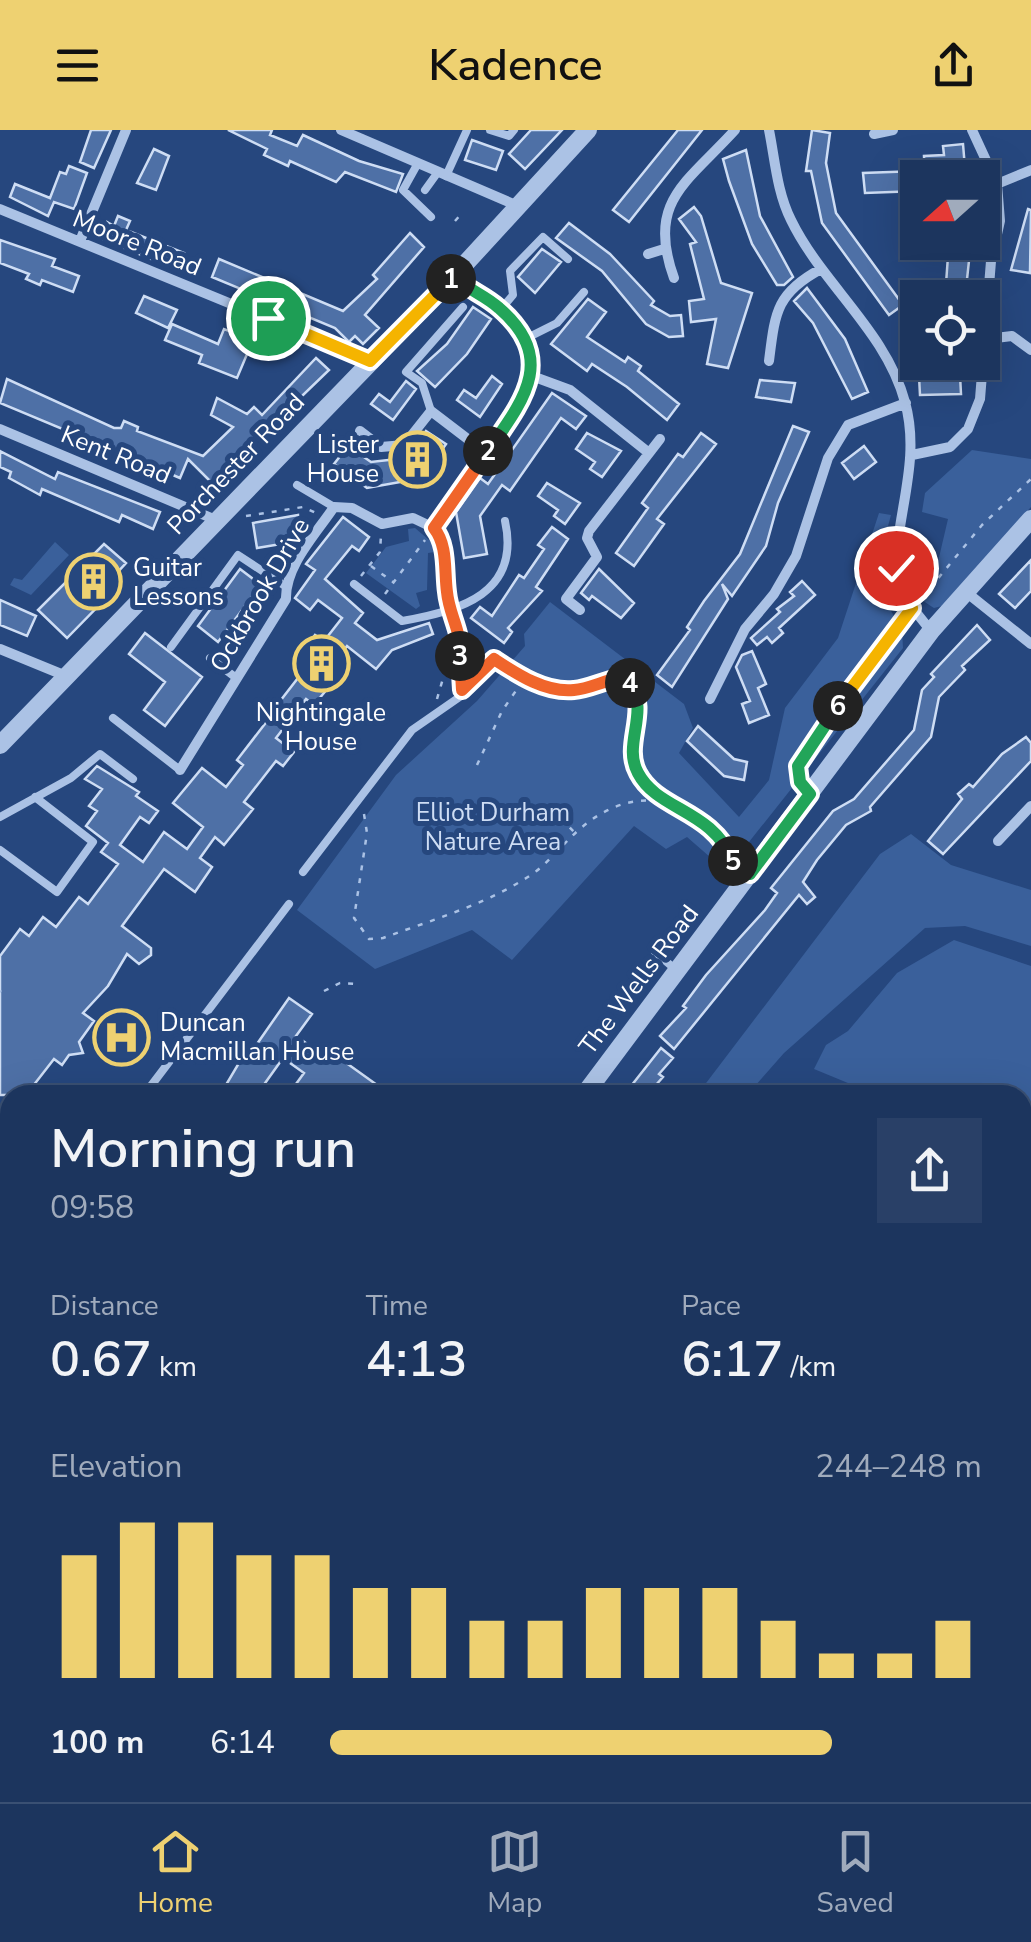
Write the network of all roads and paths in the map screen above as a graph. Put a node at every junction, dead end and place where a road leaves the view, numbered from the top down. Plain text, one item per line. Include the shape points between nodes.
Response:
1 (126, 130) edge
2 (341, 130) edge
3 (467, 130) edge
4 (490, 130) edge
5 (514, 130) edge
6 (588, 130) edge
7 (735, 130) edge
8 (769, 130) edge
9 (893, 130) edge
10 (972, 130) edge
11 (874, 134) dead end
12 (985, 160) edge
13 (418, 163) junction
14 (1031, 170) edge
15 (442, 174) junction
16 (1000, 182) edge
17 (426, 190) dead end
18 (518, 207) junction
19 (0, 209) edge
20 (464, 212) dead end
21 (431, 217) dead end
22 (455, 221) dead end
23 (80, 241) junction
24 (664, 249) junction
25 (648, 254) dead end
26 (568, 260) dead end
27 (821, 270) junction
28 (454, 276) junction
29 (674, 278) dead end
30 (584, 292) dead end
31 (463, 307) dead end
32 (500, 309) junction
33 (1000, 337) edge
34 (523, 340) junction
35 (1031, 350) edge
36 (370, 361) junction
37 (768, 361) dead end
38 (532, 376) junction
39 (982, 380) edge
40 (906, 402) junction
41 (431, 411) junction
42 (0, 429) edge
43 (360, 431) dead end
44 (660, 438) dead end
45 (486, 453) junction
46 (649, 453) junction
47 (912, 455) junction
48 (1031, 479) edge
49 (297, 485) dead end
50 (334, 507) junction
51 (244, 517) dead end
52 (216, 520) junction
53 (326, 520) junction
54 (1031, 520) edge
55 (505, 521) dead end
56 (382, 524) junction
57 (434, 528) junction
58 (370, 565) junction
59 (394, 582) junction
60 (354, 584) joint
61 (285, 586) junction
62 (966, 592) junction
63 (379, 602) junction
64 (450, 607) junction
65 (912, 608) junction
66 (582, 612) dead end
67 (930, 631) junction
68 (461, 637) junction
69 (1031, 644) edge
70 (171, 647) dead end
71 (0, 649) edge
72 (210, 658) dead end
73 (66, 676) junction
74 (235, 678) junction
75 (524, 679) junction
76 (462, 690) junction
77 (710, 698) dead end
78 (434, 715) junction
79 (113, 718) dead end
80 (0, 744) edge
81 (198, 746) junction
82 (208, 754) dead end
83 (476, 765) dead end
84 (180, 770) joint
85 (133, 779) dead end
86 (810, 794) junction
87 (35, 797) junction
88 (662, 797) junction
89 (1029, 813) edge
90 (364, 815) dead end
91 (0, 817) edge
92 (561, 818) dead end
93 (576, 834) junction
94 (998, 841) dead end
95 (0, 850) edge
96 (303, 872) dead end
97 (750, 874) junction
98 (289, 904) dead end
99 (655, 952) dead end
100 (677, 971) junction
101 (356, 984) dead end
102 (324, 991) dead end
103 (152, 1085) edge
104 (592, 1085) edge

1 - 23 street
2 - 13 street
3 - 15 lane
4 - 5 lane via 508,136
6 - 18 street, Porchester Road
7 - 24 street via 667,206
8 - 27 street via 790,219
9 - 11 street
10 - 12 street
13 - 15 street
13 - 21 lane via 404,190
14 - 16 street
15 - 17 lane
15 - 18 street
18 - 28 street, Porchester Road
19 - 23 street, Moore Road
20 - 22 path
23 - 36 street, Moore Road
24 - 25 street
24 - 29 street
26 - 32 lane via 543,237 510,272 513,295
27 - 37 street via 796,283 780,302
27 - 40 street via 872,335
28 - 32 street
28 - 36 street, Porchester Road
30 - 34 lane via 557,323
31 - 41 lane via 406,372 422,383
32 - 34 street
33 - 35 street via 1012,336
34 - 38 street
36 - 52 street, Porchester Road
38 - 45 street via 527,401
38 - 46 street via 570,390
39 - 47 street via 968,429 950,447
40 - 47 street
40 - 77 street via 848,425 828,458 796,556 745,630
41 - 43 street via 404,445 380,447
41 - 45 street
42 - 52 street, Kent Road
44 - 46 street
45 - 57 street
46 - 66 street via 602,508 587,538 597,557 566,599
47 - 65 street via 896,568 900,592
48 - 65 path
49 - 50 lane
50 - 53 street, Ockbrook Drive
50 - 56 street, Ockbrook Drive via 352,508
51 - 53 path via 303,507
52 - 73 street, Porchester Road
53 - 61 street, Ockbrook Drive
54 - 62 street, The Wells Road
55 - 64 lane via 509,559 502,576
56 - 57 street, Ockbrook Drive via 413,518
56 - 58 path via 380,552
57 - 59 path
57 - 64 street via 443,544
58 - 59 path
58 - 60 path
59 - 63 path
60 - 63 lane
61 - 70 lane via 238,555
61 - 74 street, Ockbrook Drive via 286,599
62 - 67 street, The Wells Road
62 - 69 street
63 - 64 lane via 402,621
64 - 68 street
65 - 67 street
65 - 86 path via 798,766
67 - 86 street, The Wells Road
68 - 76 lane
68 - 78 path
71 - 73 street
72 - 74 lane
73 - 80 street, Porchester Road
74 - 81 street, Ockbrook Drive
75 - 76 path via 494,659
75 - 83 path
75 - 88 path via 575,690 629,682 641,709 638,773
76 - 78 lane
78 - 96 lane via 412,730
79 - 84 lane
81 - 82 street
81 - 84 street, Ockbrook Drive
85 - 87 lane via 100,754
86 - 97 street, The Wells Road
87 - 91 lane
87 - 95 lane via 93,842 57,892
88 - 93 path via 612,810
88 - 97 path via 720,836
89 - 94 street
90 - 93 path via 354,918 369,939 494,895 532,874
92 - 93 path
97 - 100 street, The Wells Road
98 - 103 lane
99 - 100 lane
100 - 104 street, The Wells Road
101 - 102 path

